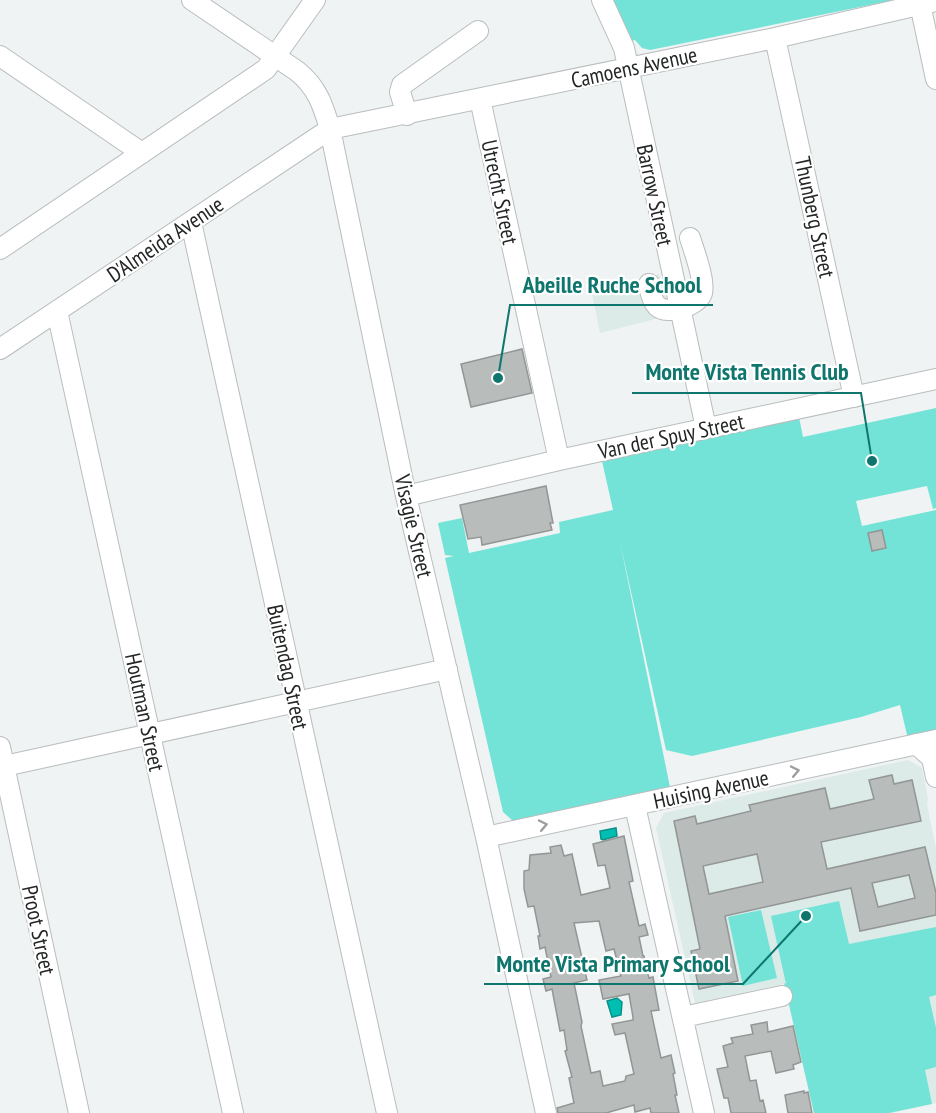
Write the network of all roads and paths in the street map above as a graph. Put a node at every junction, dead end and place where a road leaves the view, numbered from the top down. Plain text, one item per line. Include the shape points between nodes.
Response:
1 (192, 0) edge
2 (315, 0) edge
3 (602, 0) edge
4 (928, 2) edge
5 (478, 31) dead end
6 (775, 38) junction
7 (0, 56) edge
8 (276, 57) junction
9 (628, 69) junction
10 (936, 79) edge
11 (480, 99) junction
12 (407, 115) junction
13 (330, 129) junction
14 (142, 153) junction
15 (191, 222) junction
16 (690, 238) dead end
17 (0, 249) edge
18 (649, 284) dead end
19 (680, 308) junction
20 (57, 311) junction
21 (0, 349) edge
22 (936, 379) edge
23 (854, 397) junction
24 (706, 428) junction
25 (559, 460) junction
26 (406, 496) junction
27 (447, 669) junction
28 (296, 702) junction
29 (150, 734) junction
30 (935, 748) edge
31 (1, 760) edge
32 (936, 777) edge
33 (635, 806) junction
34 (486, 837) junction
35 (782, 996) dead end
36 (682, 1017) junction
37 (79, 1113) edge
38 (233, 1113) edge
39 (387, 1113) edge
40 (546, 1113) edge
41 (704, 1113) edge

1 - 8 street, Visagie Street
2 - 8 street
3 - 9 street, Barrow Street via 624,48
4 - 6 street, Camoens Avenue
4 - 10 street
5 - 12 street via 402,85 400,92
6 - 9 street, Camoens Avenue
6 - 23 street, Thunberg Street
7 - 14 street
8 - 13 street, Visagie Street via 297,70 314,88
8 - 14 street via 266,69
9 - 11 street, Camoens Avenue
9 - 19 street, Barrow Street
11 - 12 street, Camoens Avenue
11 - 25 street, Utrecht Street
12 - 13 street, Camoens Avenue
13 - 15 street, D'Almeida Avenue
13 - 26 street, Visagie Street
14 - 17 street
15 - 20 street, D'Almeida Avenue
15 - 28 street, Buitendag Street
16 - 19 street via 703,285 699,299
18 - 19 street via 659,308
19 - 24 street, Barrow Street
20 - 21 street, D'Almeida Avenue
20 - 29 street, Houtman Street
22 - 23 street, Van der Spuy Street
23 - 24 street, Van der Spuy Street
24 - 25 street, Van der Spuy Street
25 - 26 street, Van der Spuy Street
26 - 27 street, Visagie Street
27 - 28 street
27 - 34 street, Visagie Street
28 - 29 street
28 - 39 street, Buitendag Street
29 - 31 street
29 - 38 street, Houtman Street
30 - 32 street
33 -> 30 street, Huising Avenue via 916,744
31 - 37 street, Proot Street
34 -> 33 street, Huising Avenue
33 - 36 street
34 - 40 street, Visagie Street
35 - 36 street
36 - 41 street

